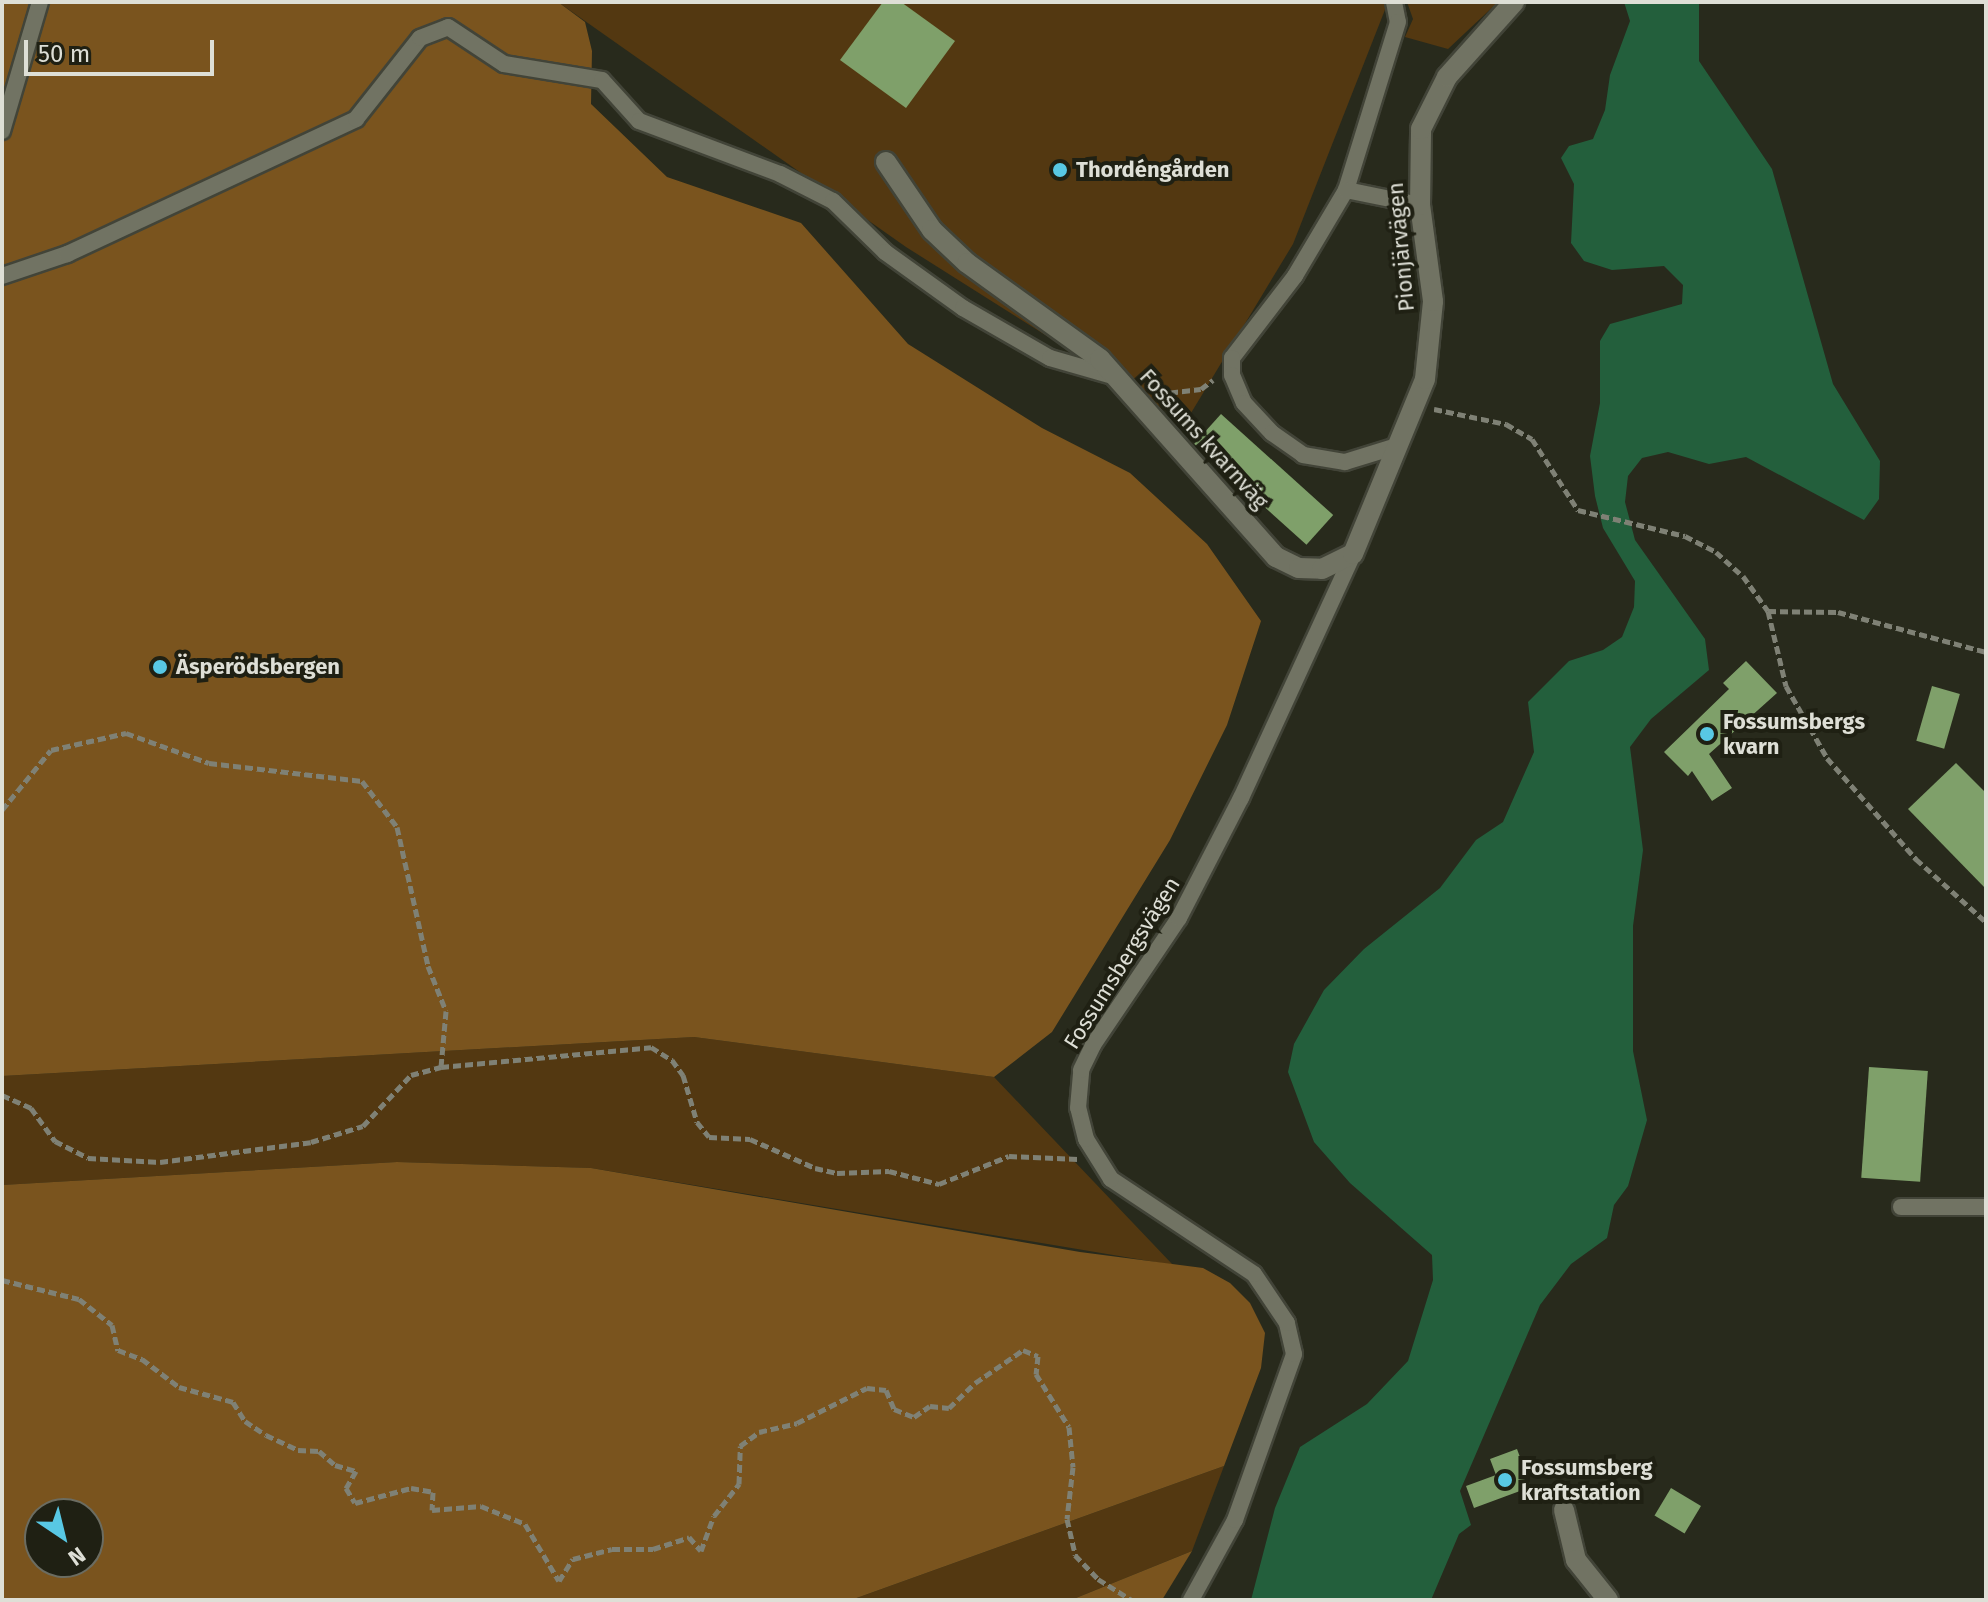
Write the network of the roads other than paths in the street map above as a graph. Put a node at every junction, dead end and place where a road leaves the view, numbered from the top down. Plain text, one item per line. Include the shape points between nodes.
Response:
1 (40, 2) edge
2 (1394, 2) edge
3 (1514, 2) edge
4 (2, 131) edge
5 (886, 162) dead end
6 (1346, 190) junction
7 (1420, 205) junction
8 (2, 276) edge
9 (1116, 377) junction
10 (1397, 446) junction
11 (1353, 554) junction
12 (1901, 1207) dead end
13 (1986, 1207) edge
14 (1564, 1510) dead end
15 (1191, 1600) edge
16 (1608, 1600) edge

1 - 4 lane
2 - 6 lane via 1398,22
3 - 7 street, Pionjärvägen via 1447,77 1427,111 1420,141
5 - 9 street via 911,204 956,252
6 - 7 lane
6 - 10 lane via 1295,276 1232,358 1232,375 1244,403 1303,455 1345,462
7 - 10 street, Pionjärvägen via 1433,301 1430,344 1416,403
8 - 9 lane, Fossums kvarnväg via 81,248 356,119 420,38 448,27 483,45 504,64 602,80 639,121 780,174 833,201 885,252 963,308 1050,358
9 - 11 street, Fossums kvarnväg via 1276,557 1299,568 1322,569
10 - 11 street, Pionjärvägen
11 - 15 lane, Fossumsbergsvägen via 1241,798 1179,918 1081,1070 1078,1108 1093,1151 1111,1179 1254,1274 1287,1323 1294,1354 1235,1520
12 - 13 lane
14 - 16 street via 1576,1560

